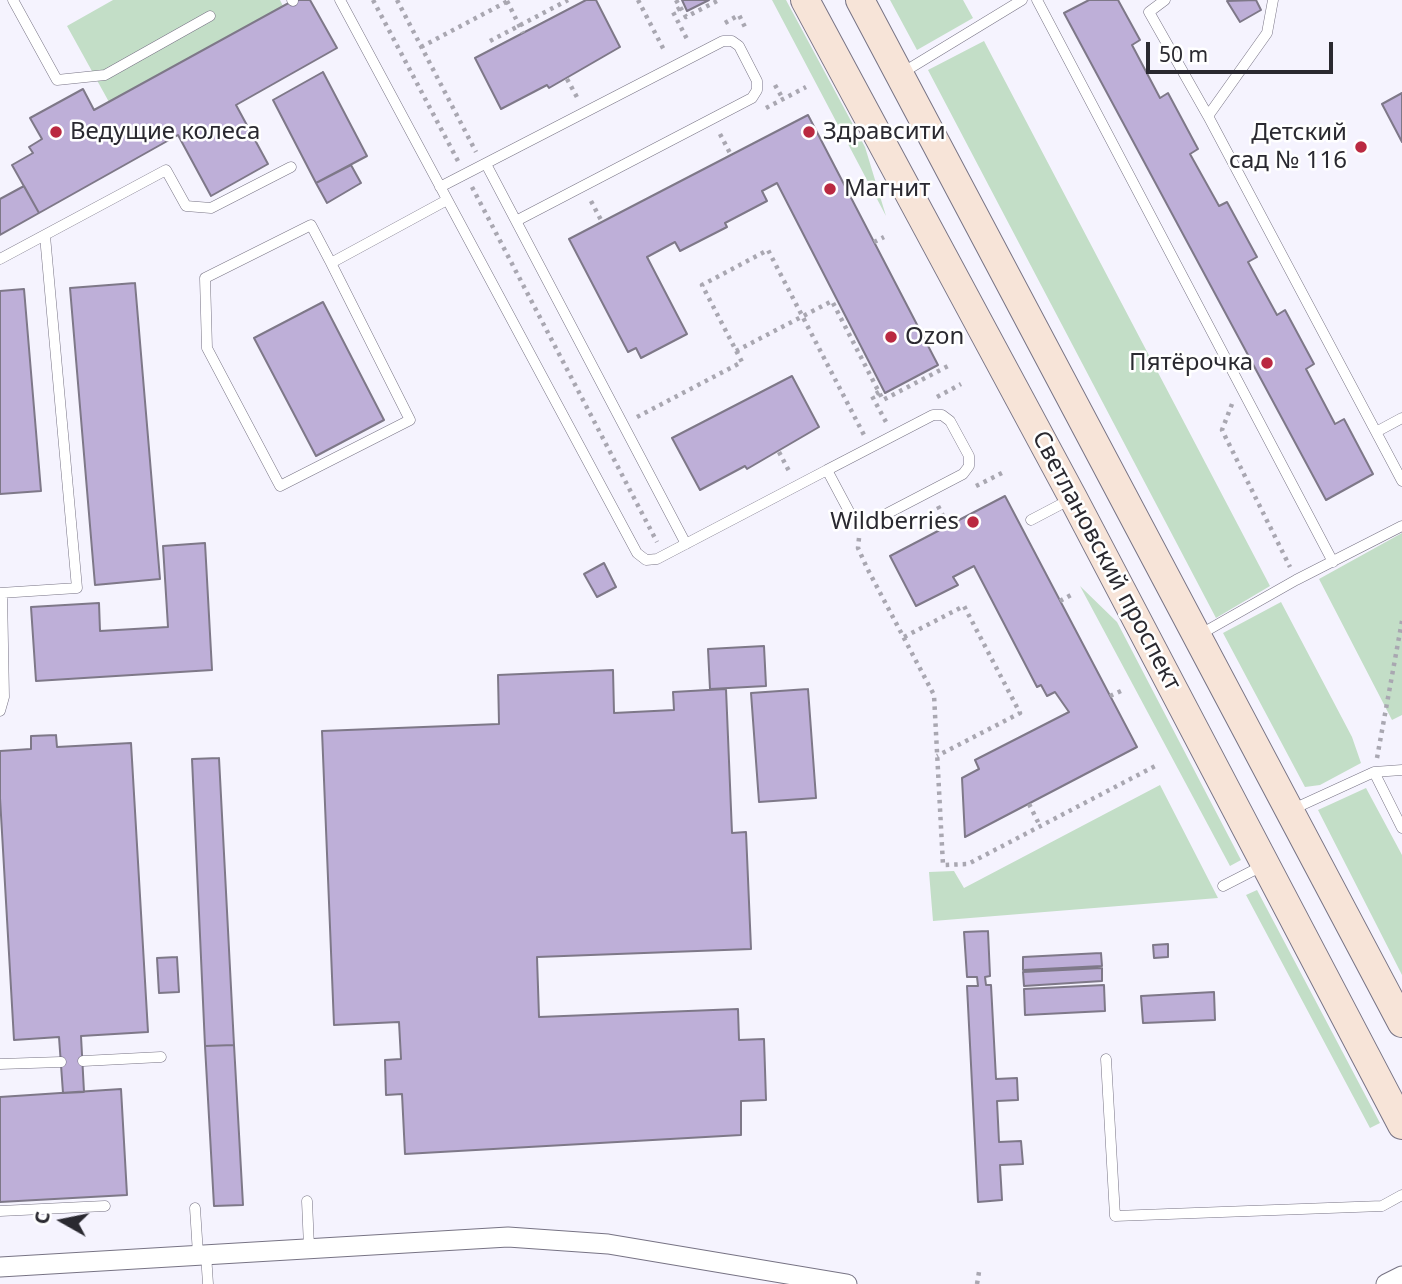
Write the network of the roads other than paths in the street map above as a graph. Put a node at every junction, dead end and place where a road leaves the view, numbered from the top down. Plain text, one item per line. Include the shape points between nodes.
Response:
1 (13, 0) edge
2 (340, 0) edge
3 (805, 0) edge
4 (860, 0) edge
5 (1022, 0) edge
6 (1037, 0) edge
7 (1143, 0) edge
8 (1165, 0) edge
9 (1273, 0) edge
10 (1149, 12) junction
11 (210, 16) dead end
12 (901, 73) junction
13 (1208, 116) junction
14 (485, 164) junction
15 (291, 167) dead end
16 (440, 187) junction
17 (447, 200) junction
18 (516, 220) junction
19 (45, 236) junction
20 (0, 259) edge
21 (331, 263) junction
22 (1402, 418) edge
23 (1376, 432) junction
24 (827, 470) junction
25 (1402, 481) edge
26 (1073, 498) junction
27 (1031, 520) dead end
28 (1402, 526) edge
29 (685, 544) junction
30 (1333, 562) junction
31 (1, 593) edge
32 (1196, 637) junction
33 (0, 711) edge
34 (1402, 771) edge
35 (1374, 772) junction
36 (1291, 810) junction
37 (1402, 828) edge
38 (1265, 864) junction
39 (1223, 887) dead end
40 (1402, 1023) edge
41 (161, 1057) dead end
42 (1106, 1059) dead end
43 (83, 1061) dead end
44 (61, 1062) dead end
45 (0, 1064) edge
46 (1402, 1125) edge
47 (1402, 1195) edge
48 (307, 1200) dead end
49 (105, 1206) dead end
50 (195, 1208) dead end
51 (0, 1212) edge
52 (309, 1247) junction
53 (202, 1254) junction
54 (0, 1267) edge
55 (1402, 1276) edge
56 (208, 1284) edge
57 (847, 1284) edge
58 (1386, 1284) edge

1 - 11 lane via 57,80 105,75
2 - 16 lane
3 - 26 main road, Светлановский проспект
4 - 12 main road, Светлановский проспект
5 - 12 lane
6 - 30 lane
7 - 10 lane
8 - 10 lane
9 - 13 lane via 1267,33
10 - 13 lane
12 - 32 main road, Светлановский проспект
13 - 23 lane
14 - 16 lane
14 - 18 lane
14 - 18 lane via 723,41 739,46 757,81 752,98
15 - 19 lane via 211,208 186,206 166,170
16 - 17 lane
17 - 21 lane
17 - 29 lane via 636,553 646,560
18 - 29 lane
19 - 20 lane
19 - 31 lane via 77,588
21 - 21 lane via 410,420 280,486 207,348 205,278 311,225
22 - 23 lane
23 - 25 lane
24 - 24 lane via 852,517 869,523 963,474 969,456 950,421 933,415
24 - 29 lane
26 - 27 lane
26 - 38 main road, Светлановский проспект
28 - 30 lane
30 - 32 lane
31 - 33 lane via 4,697
32 - 36 main road, Светлановский проспект
34 - 35 lane
35 - 36 lane
35 - 37 lane
36 - 40 main road, Светлановский проспект
38 - 39 lane
38 - 46 main road, Светлановский проспект
41 - 43 lane
42 - 47 lane via 1115,1216 1382,1206
44 - 45 lane
48 - 52 lane
49 - 51 lane
50 - 53 lane
52 - 53 street
52 - 57 street via 463,1237 561,1240
53 - 54 street
53 - 56 lane
55 - 58 street

